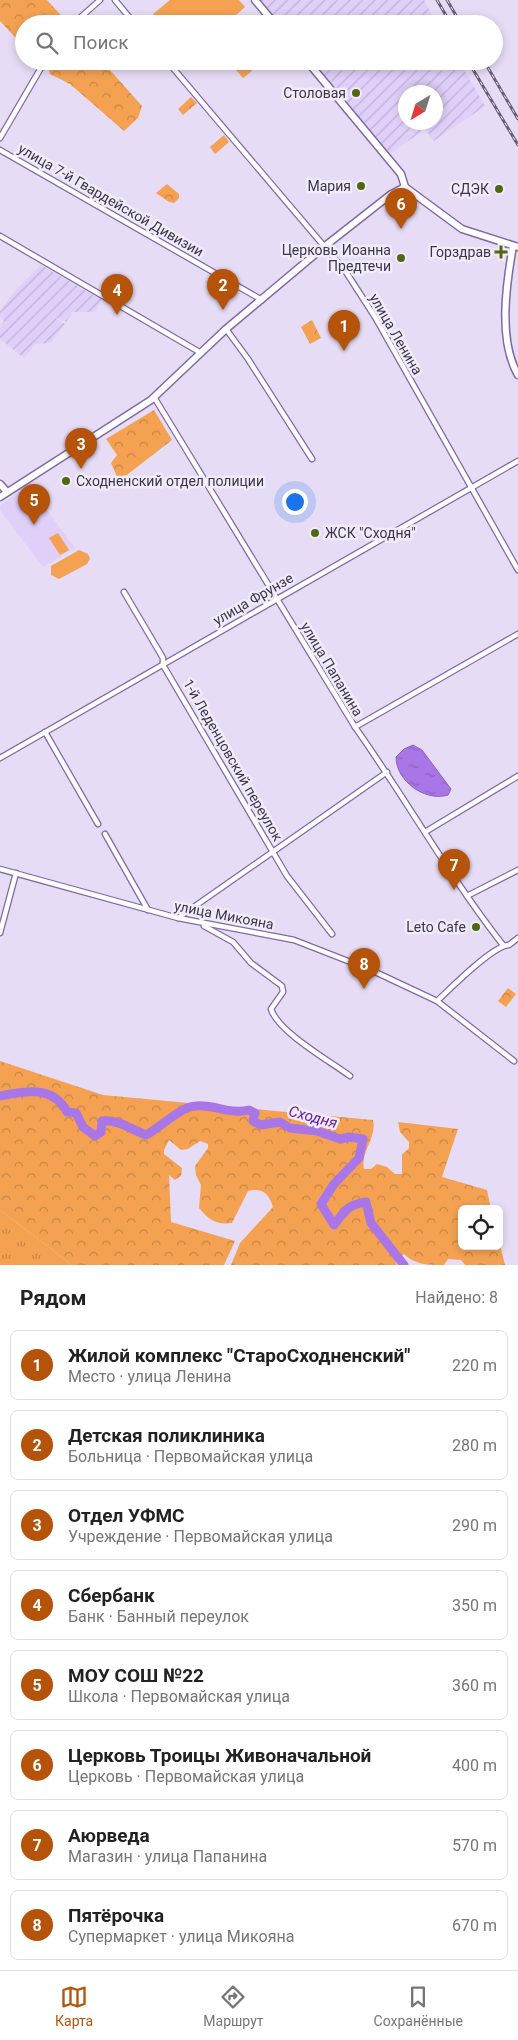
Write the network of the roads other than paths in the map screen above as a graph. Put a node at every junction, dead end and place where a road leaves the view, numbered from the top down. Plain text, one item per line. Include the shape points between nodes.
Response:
1 (100, 0) edge
2 (115, 0) edge
3 (254, 0) edge
4 (83, 15) edge
5 (128, 15) edge
6 (267, 15) edge
7 (40, 70) edge
8 (175, 70) edge
9 (315, 70) edge
10 (0, 138) edge
11 (0, 150) edge
12 (405, 187) junction
13 (0, 236) edge
14 (325, 246) junction
15 (515, 247) edge
16 (262, 300) junction
17 (226, 329) junction
18 (201, 353) junction
19 (518, 375) edge
20 (154, 397) junction
21 (312, 459) dead end
22 (518, 461) edge
23 (0, 484) edge
24 (471, 488) junction
25 (7, 492) junction
26 (0, 497) edge
27 (518, 570) edge
28 (124, 592) dead end
29 (276, 599) junction
30 (518, 634) edge
31 (164, 665) junction
32 (355, 727) junction
33 (45, 732) junction
34 (0, 758) edge
35 (386, 772) junction
36 (518, 776) edge
37 (98, 824) dead end
38 (425, 832) junction
39 (104, 834) dead end
40 (272, 851) junction
41 (0, 869) edge
42 (518, 870) edge
43 (16, 874) junction
44 (468, 896) junction
45 (148, 910) junction
46 (178, 918) junction
47 (200, 924) junction
48 (0, 933) edge
49 (332, 934) dead end
50 (518, 938) edge
51 (503, 945) junction
52 (437, 1001) junction
53 (514, 1061) dead end
54 (350, 1076) dead end

1 - 4 street
2 - 5 street
3 - 6 main road
7 - 10 street
8 - 14 street, улица Ленина
9 - 12 main road via 402,174
11 - 16 street, улица 7-й Гвардейской Дивизии
12 - 14 main road
12 - 15 main road via 462,229
13 - 18 street
14 - 16 main road
14 - 24 street, улица Ленина via 373,314
15 - 19 main road via 505,328 510,361
16 - 17 main road
17 - 18 main road
17 - 21 street
18 - 20 main road
20 - 25 main road
20 - 29 street, улица Папанина
22 - 24 street, улица Фрунзе
23 - 25 main road
24 - 27 street, улица Ленина
24 - 29 street, улица Фрунзе
25 - 26 main road
28 - 31 street, 1-й Леденцовский переулок
29 - 31 street, улица Фрунзе
29 - 32 street, улица Папанина
30 - 32 street
31 - 33 street, улица Фрунзе
31 - 40 street, 1-й Леденцовский переулок
32 - 35 street, улица Папанина
33 - 34 street, улица Фрунзе
33 - 37 street
35 - 38 street, улица Папанина
35 - 40 street
36 - 38 street
38 - 44 street, улица Папанина
39 - 45 street
40 - 46 street
40 - 49 street, 1-й Леденцовский переулок
41 - 43 street, улица Микояна
42 - 44 street
43 - 45 street, улица Микояна
43 - 48 street
44 - 51 street, улица Папанина
45 - 46 street, улица Микояна
46 - 47 street, улица Микояна
47 - 52 street, улица Микояна via 294,940 371,970
47 - 54 street via 233,942 251,963 282,986 282,992 271,1009 273,1016 302,1043
50 - 51 street via 509,945
51 - 52 street
52 - 53 street, улица Микояна

